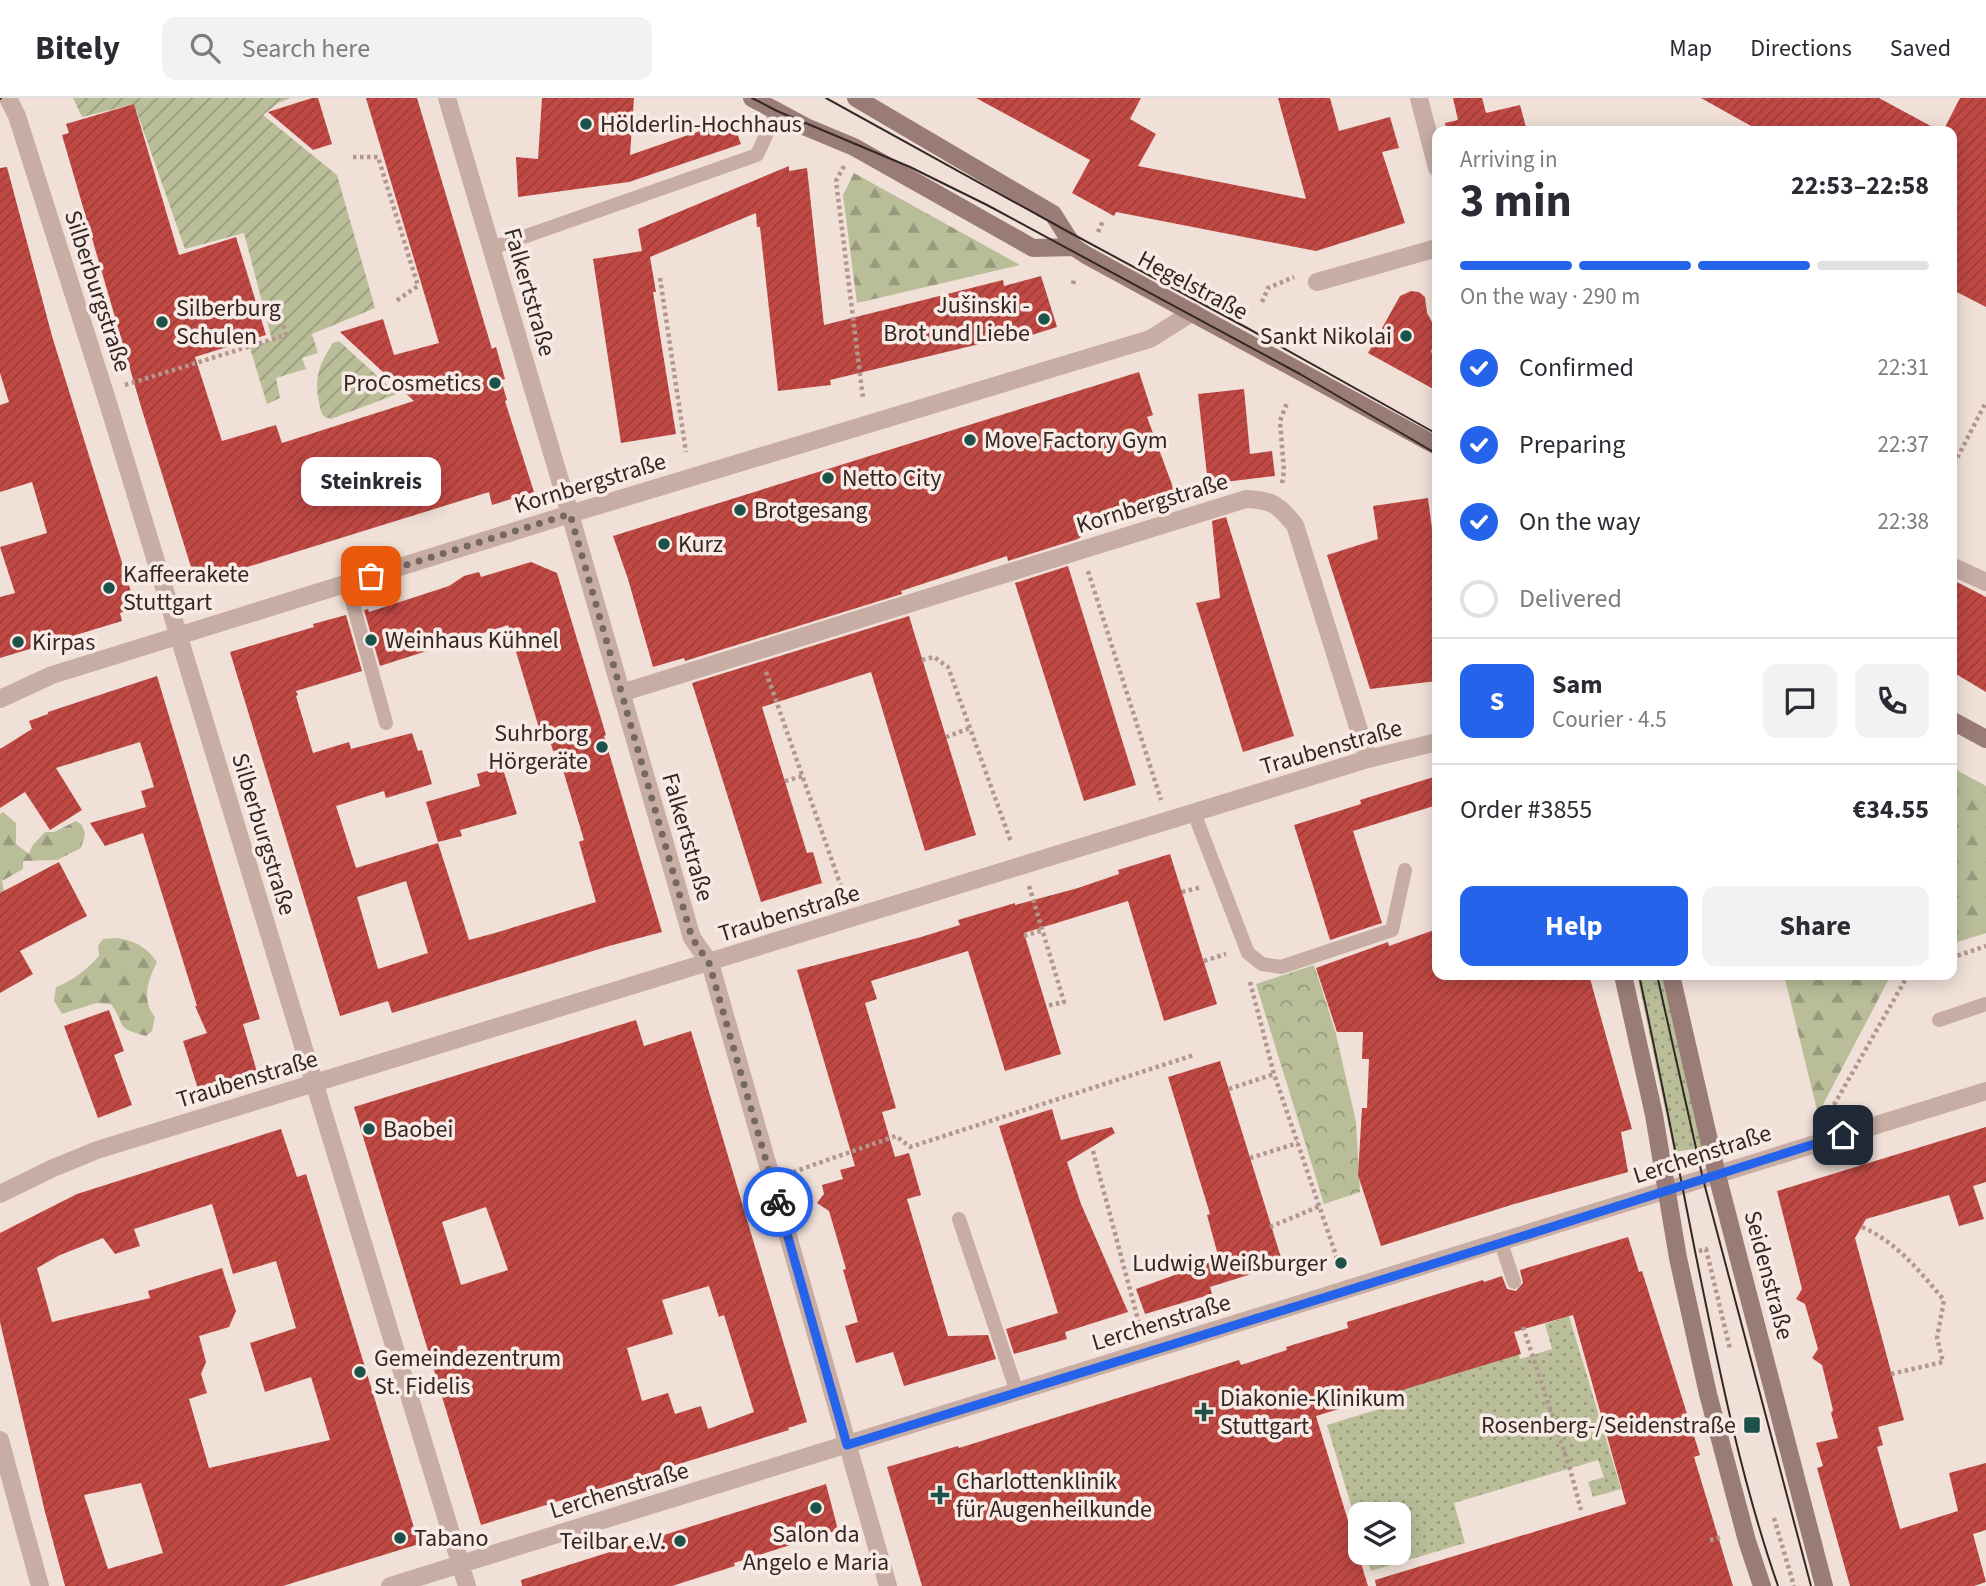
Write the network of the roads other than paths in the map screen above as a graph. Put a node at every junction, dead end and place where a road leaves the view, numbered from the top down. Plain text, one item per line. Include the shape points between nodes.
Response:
1 (8, 98) edge
2 (447, 98) edge
3 (752, 98) edge
4 (856, 98) edge
5 (1419, 98) edge
6 (777, 111) junction
7 (1432, 149) edge
8 (1074, 247) junction
9 (492, 248) junction
10 (1432, 249) edge
11 (1317, 282) road end
12 (1193, 312) junction
13 (1432, 443) edge
14 (570, 514) junction
15 (1957, 569) edge
16 (1986, 582) edge
17 (346, 583) junction
18 (177, 636) junction
19 (621, 693) junction
20 (0, 699) edge
21 (386, 723) dead end
22 (1957, 723) edge
23 (1986, 738) edge
24 (1432, 743) edge
25 (1368, 759) junction
26 (1195, 813) junction
27 (1405, 870) dead end
28 (709, 963) junction
29 (1624, 980) edge
30 (1672, 980) edge
31 (1986, 1004) edge
32 (1939, 1020) dead end
33 (315, 1083) junction
34 (1986, 1091) edge
35 (1717, 1175) junction
36 (1667, 1191) junction
37 (0, 1194) edge
38 (959, 1219) dead end
39 (1501, 1243) junction
40 (1514, 1282) dead end
41 (1017, 1392) junction
42 (0, 1440) edge
43 (847, 1445) junction
44 (461, 1564) junction
45 (40, 1586) edge
46 (390, 1586) edge
47 (467, 1586) edge
48 (888, 1586) edge
49 (1762, 1586) edge
50 (1824, 1586) edge

1 - 18 street, Silberburgstraße via 108,403
2 - 9 street, Falkertstraße
3 - 6 street
4 - 8 street, Hegelstraße via 1053,214
5 - 7 street
6 - 8 street via 854,147 1033,248
6 - 9 lane via 757,155
8 - 12 street, Hegelstraße
9 - 14 street, Falkertstraße
10 - 11 street
12 - 13 street, Hegelstraße
12 - 14 street, Kornbergstraße via 1150,339
14 - 17 street, Kornbergstraße
14 - 19 street, Falkertstraße
15 - 16 street
17 - 18 street, Kornbergstraße
17 - 21 lane
18 - 20 street, Kornbergstraße via 52,675
18 - 33 street, Silberburgstraße
19 - 25 street, Kornbergstraße via 1246,499 1263,500 1278,504 1295,525
19 - 28 street, Falkertstraße via 692,938
22 - 23 street
24 - 25 street, Traubenstraße
25 - 26 street, Traubenstraße
26 - 27 lane via 1248,953 1262,964 1281,967 1392,930
26 - 28 street, Traubenstraße
28 - 33 street, Traubenstraße
28 - 43 street, Falkertstraße
29 - 36 street
30 - 35 street, Seidenstraße
31 - 32 lane
33 - 37 street, Traubenstraße via 97,1150
33 - 44 street, Silberburgstraße
34 - 35 street, Lerchenstraße
35 - 36 street, Lerchenstraße
35 - 50 street, Seidenstraße
36 - 39 street, Lerchenstraße
36 - 49 street via 1707,1394
38 - 41 lane
39 - 40 lane
39 - 41 street, Lerchenstraße
41 - 43 street, Lerchenstraße
42 - 45 street
43 - 44 street, Lerchenstraße
43 - 48 street, Falkertstraße
44 - 46 street, Lerchenstraße
44 - 47 street, Silberburgstraße

